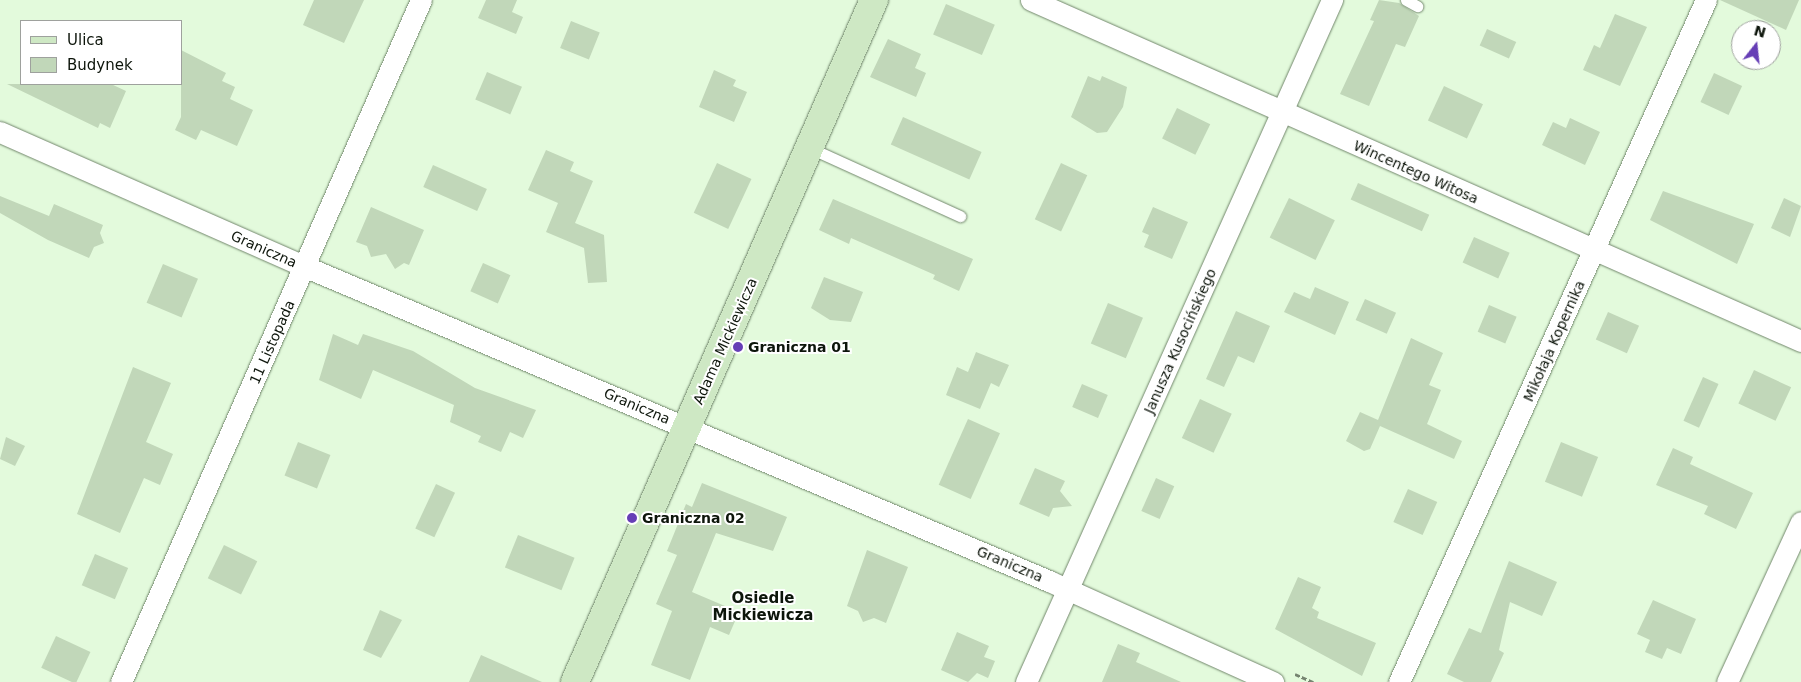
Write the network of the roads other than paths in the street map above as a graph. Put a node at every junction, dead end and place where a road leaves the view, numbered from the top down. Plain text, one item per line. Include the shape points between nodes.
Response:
1 (421, 0) edge
2 (874, 0) edge
3 (1031, 0) edge
4 (1332, 0) edge
5 (1406, 0) edge
6 (1706, 0) edge
7 (1417, 6) dead end
8 (1281, 113) junction
9 (0, 132) edge
10 (810, 148) junction
11 (960, 216) dead end
12 (1595, 250) junction
13 (306, 267) junction
14 (1801, 341) edge
15 (687, 427) junction
16 (1801, 522) edge
17 (1068, 590) junction
18 (1280, 676) edge
19 (121, 682) edge
20 (575, 682) edge
21 (1026, 682) edge
22 (1399, 682) edge
23 (1727, 682) edge

1 - 13 street, 11 Listopada
2 - 10 street, Adama Mickiewicza
3 - 8 street, Wincentego Witosa
4 - 8 street, Janusza Kusocińskiego
5 - 7 lane
6 - 12 street, Mikołaja Kopernika
8 - 12 street, Wincentego Witosa
8 - 17 street, Janusza Kusocińskiego
9 - 13 street, Graniczna
10 - 11 lane
10 - 15 street, Adama Mickiewicza
12 - 14 street, Wincentego Witosa
12 - 22 street, Mikołaja Kopernika
13 - 15 street, Graniczna
13 - 19 street, 11 Listopada
15 - 17 street, Graniczna
15 - 20 street, Adama Mickiewicza
16 - 23 street
17 - 18 street, Graniczna
17 - 21 street, Janusza Kusocińskiego

